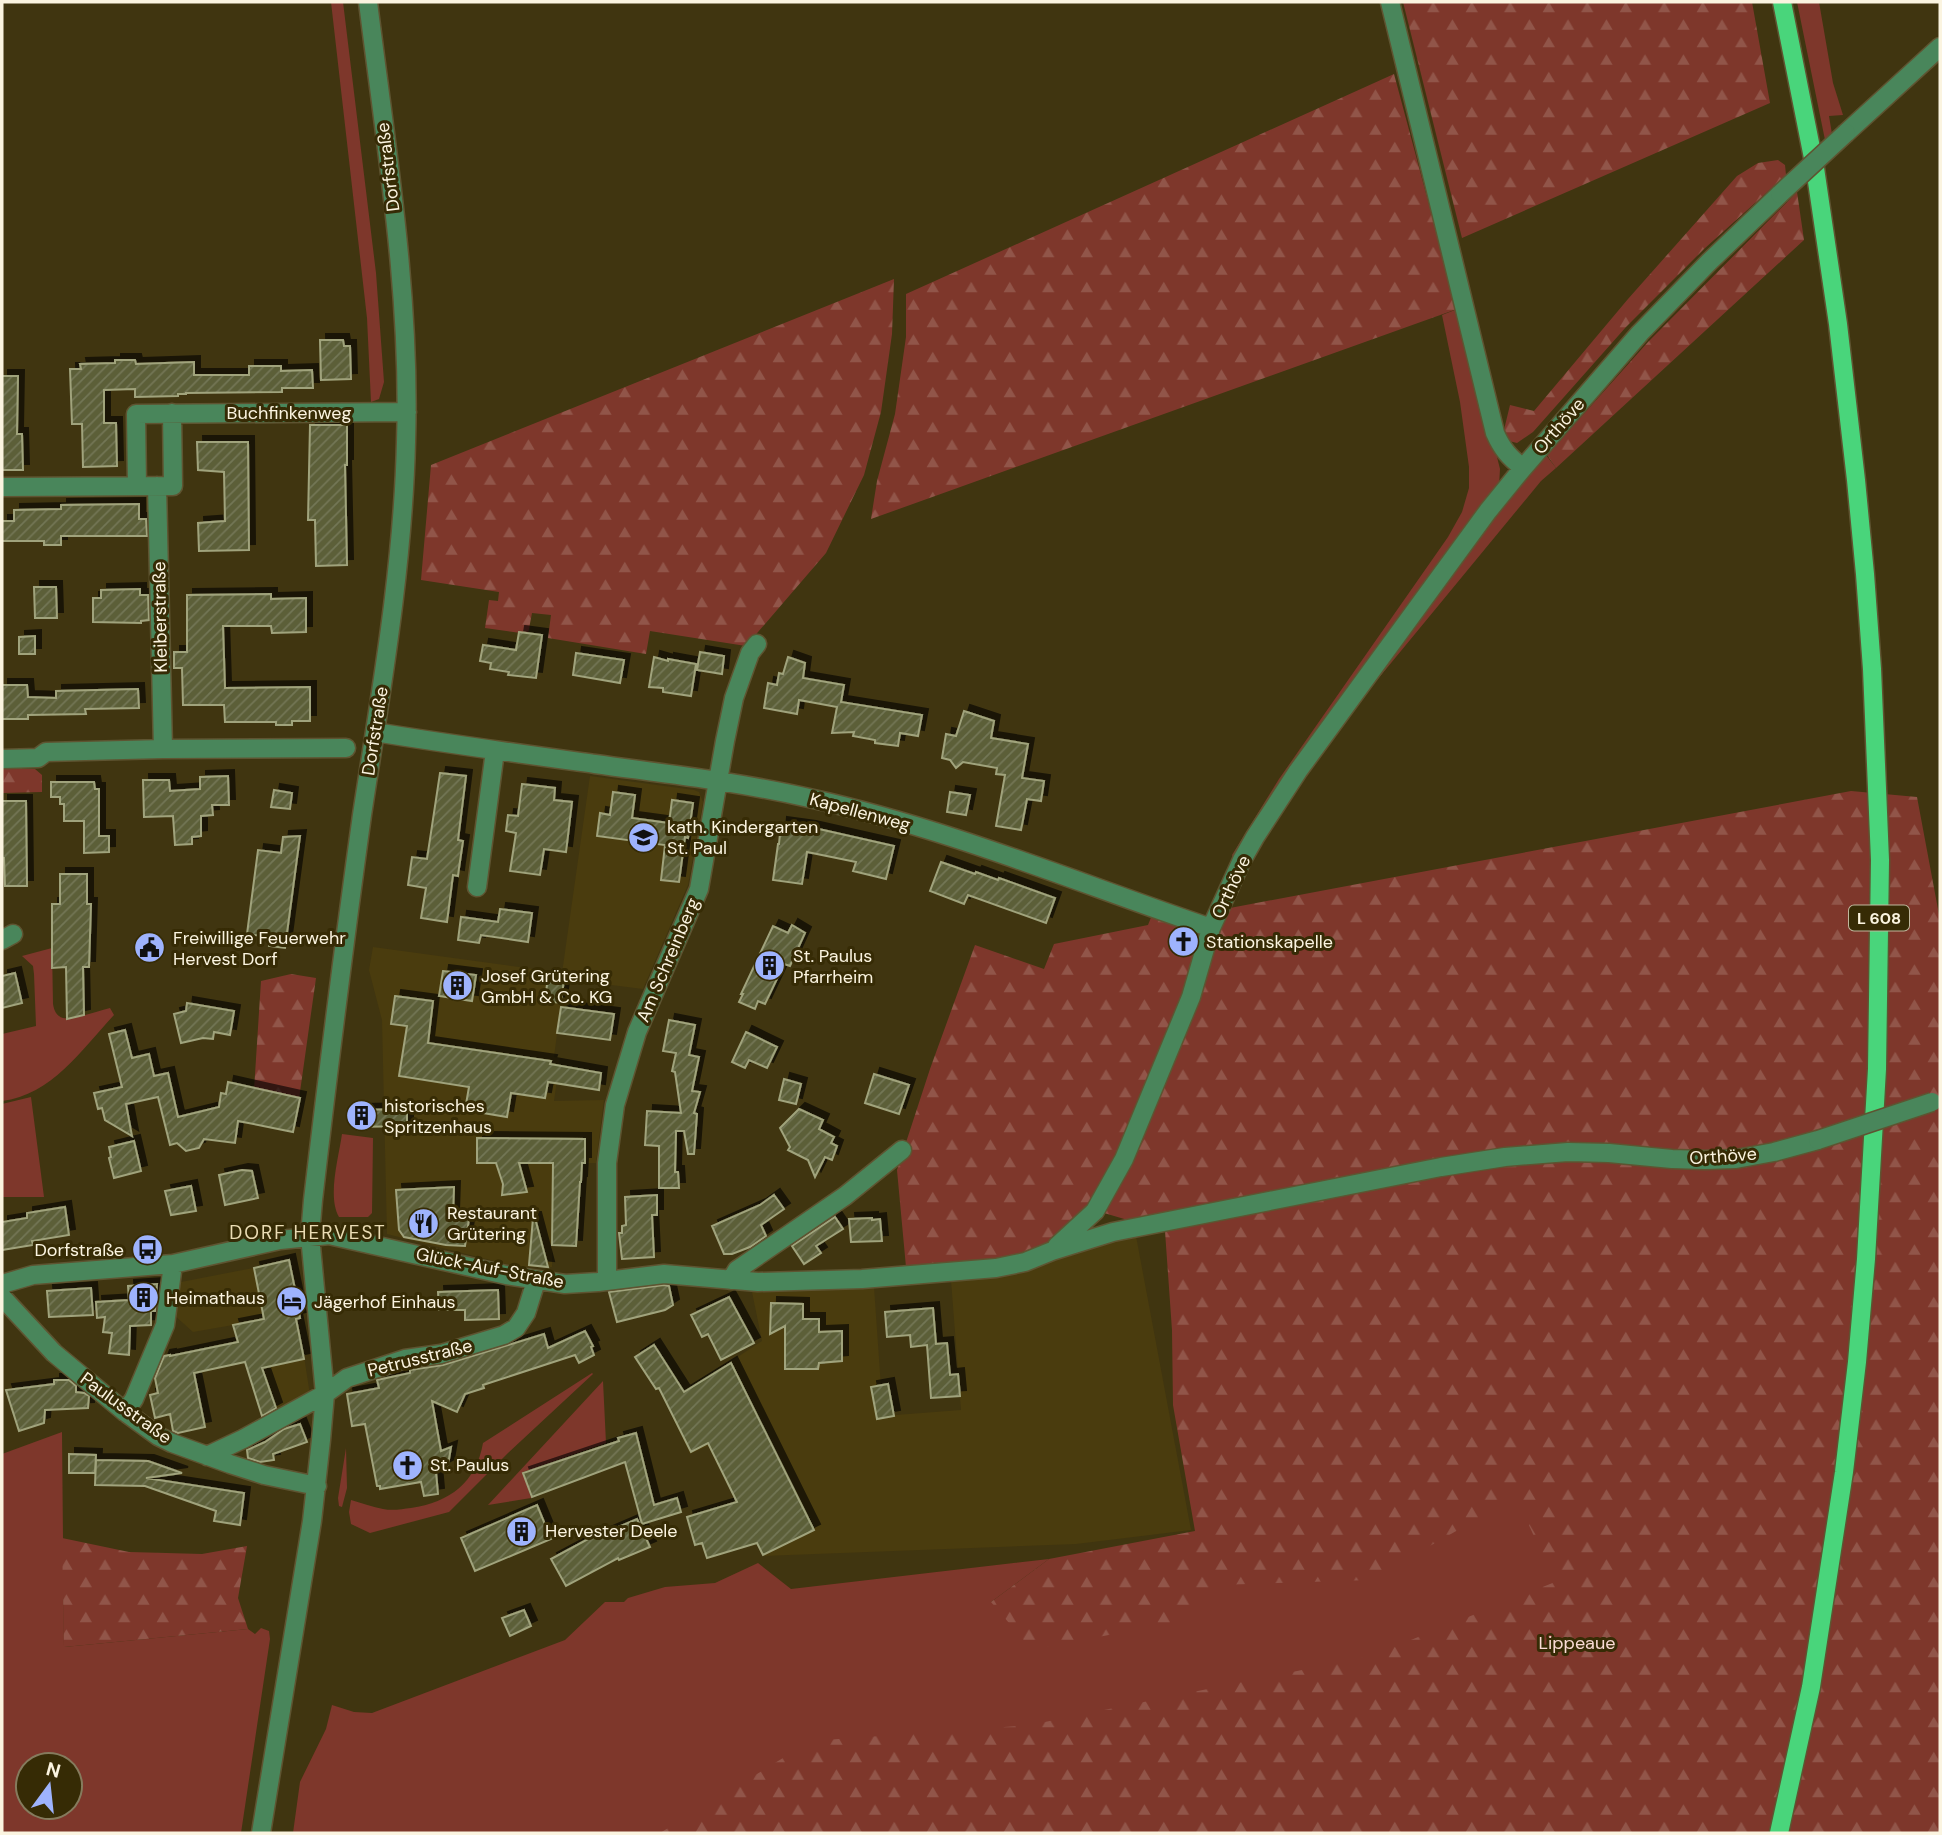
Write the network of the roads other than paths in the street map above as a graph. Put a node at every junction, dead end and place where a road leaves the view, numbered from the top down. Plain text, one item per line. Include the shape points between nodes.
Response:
1 (368, 2) edge
2 (1390, 2) edge
3 (1782, 2) edge
4 (1940, 47) edge
5 (407, 412) junction
6 (172, 413) junction
7 (1522, 468) junction
8 (137, 486) junction
9 (157, 486) junction
10 (2, 487) edge
11 (757, 644) dead end
12 (375, 733) junction
13 (346, 748) dead end
14 (163, 749) junction
15 (495, 751) junction
16 (2, 759) edge
17 (718, 781) junction
18 (477, 887) dead end
19 (1211, 928) junction
20 (1936, 1101) edge
21 (902, 1150) dead end
22 (310, 1236) junction
23 (1052, 1251) junction
24 (173, 1264) junction
25 (607, 1280) junction
26 (731, 1280) junction
27 (536, 1281) junction
28 (2, 1284) edge
29 (2, 1297) edge
30 (325, 1394) junction
31 (125, 1412) junction
32 (207, 1456) junction
33 (317, 1486) junction
34 (261, 1833) edge
35 (1779, 1833) edge

1 - 5 street, Dorfstraße via 398,257
2 - 7 street via 1495,433 1508,456
3 - 35 main road, L 608 via 1815,168 1855,467 1866,574 1880,860 1877,1069 1857,1362 1811,1687
4 - 7 street, Orthöve, bridge via 1709,262
5 - 6 street, Buchfinkenweg
5 - 12 street, Dorfstraße via 403,523
6 - 8 street, Buchfinkenweg via 136,414
6 - 9 street via 173,486
7 - 19 street, Orthöve via 1298,771 1242,860
8 - 9 street
8 - 10 street
9 - 14 street, Kleiberstraße
11 - 17 street, Am Schreinberg via 734,698
12 - 15 street, Kapellenweg
12 - 22 street, Dorfstraße via 341,965
13 - 14 street
14 - 16 street via 46,752 38,758
15 - 17 street, Kapellenweg
15 - 18 street
17 - 19 street, Kapellenweg via 868,812
17 - 25 street, Am Schreinberg via 699,890 637,1032 615,1105 607,1163
19 - 23 street, Orthöve via 1191,997 1124,1159 1095,1211
20 - 23 street, Orthöve, bridge via 1818,1140 1737,1159 1568,1152 1504,1157 1127,1229
21 - 26 street via 845,1196 737,1270
22 - 24 street, Glück-Auf-Straße
22 - 27 street, Glück-Auf-Straße via 329,1235
22 - 30 street, Dorfstraße
23 - 26 street, Glück-Auf-Straße via 996,1268 862,1279
24 - 28 street, Glück-Auf-Straße via 33,1275
24 - 31 street via 165,1325
25 - 26 street, Glück-Auf-Straße via 664,1274
25 - 27 street, Glück-Auf-Straße
27 - 30 street, Petrusstraße via 526,1314 504,1335 382,1365 347,1378
29 - 31 street, Paulusstraße via 54,1353
30 - 32 street, Petrusstraße
30 - 33 street, Dorfstraße
31 - 32 street, Paulusstraße via 158,1436
32 - 33 street, Paulusstraße
33 - 34 street, Dorfstraße

